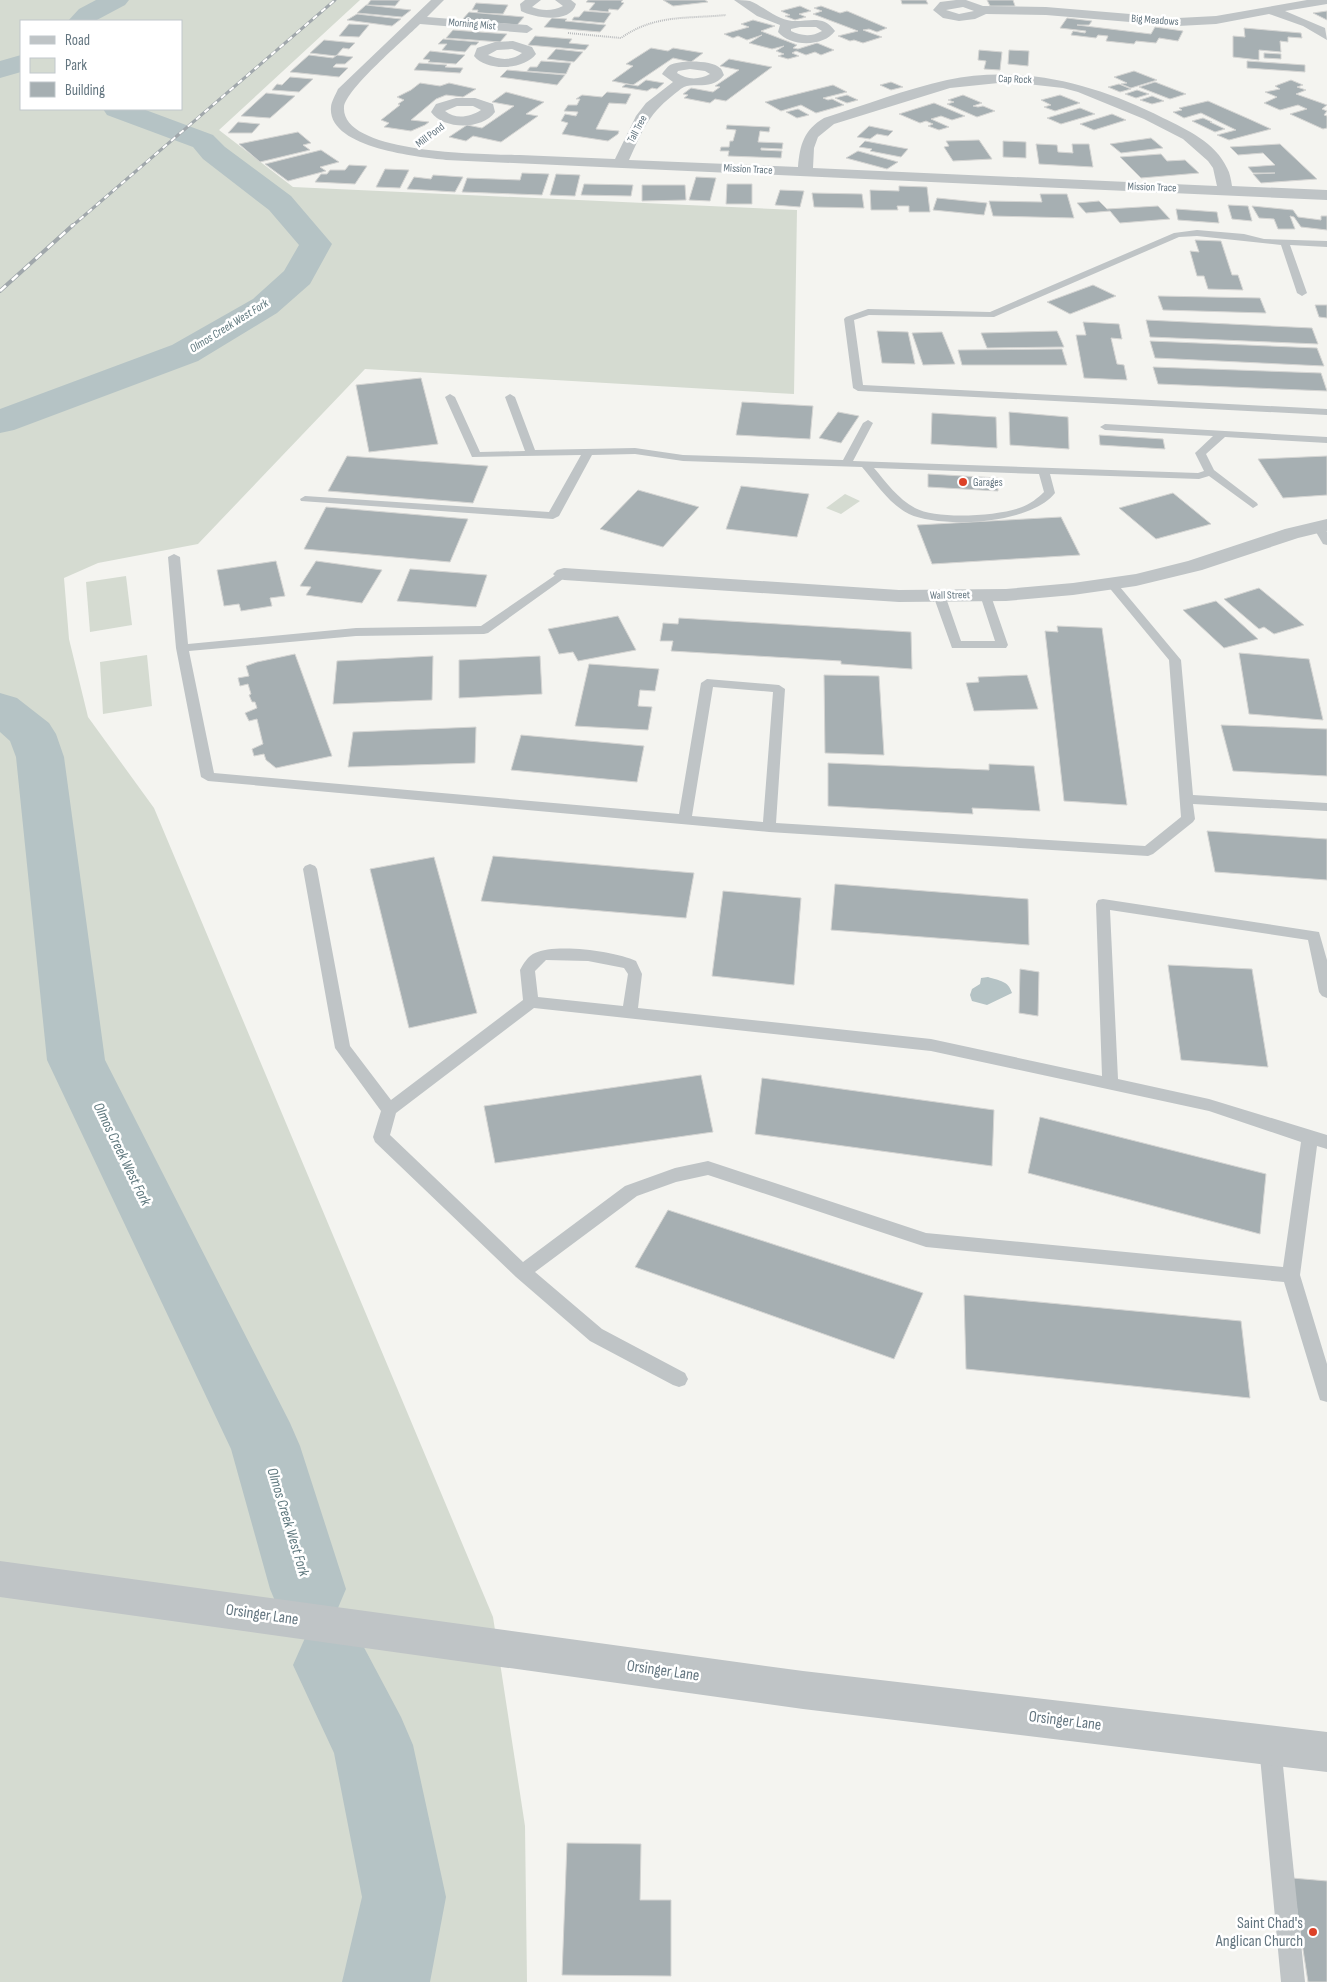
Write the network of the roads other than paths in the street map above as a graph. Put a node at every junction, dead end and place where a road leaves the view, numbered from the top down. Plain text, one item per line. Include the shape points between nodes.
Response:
1 (438, 0) edge
2 (535, 0) edge
3 (561, 0) edge
4 (740, 0) edge
5 (1327, 0) edge
6 (1249, 1) edge
7 (981, 10) dead end
8 (1270, 10) junction
9 (541, 14) junction
10 (417, 20) junction
11 (790, 24) dead end
12 (527, 29) junction
13 (1327, 36) edge
14 (513, 45) dead end
15 (683, 81) dead end
16 (451, 120) dead end
17 (437, 130) dead end
18 (423, 141) dead end
19 (409, 151) junction
20 (620, 163) junction
21 (805, 172) junction
22 (1226, 190) junction
23 (1327, 195) edge
24 (1285, 243) junction
25 (1327, 244) edge
26 (1302, 293) dead end
27 (450, 397) dead end
28 (510, 397) dead end
29 (1327, 412) edge
30 (868, 423) dead end
31 (1105, 427) dead end
32 (1221, 435) junction
33 (1327, 440) edge
34 (588, 452) junction
35 (531, 454) junction
36 (846, 464) junction
37 (865, 464) junction
38 (1044, 471) junction
39 (1210, 472) junction
40 (305, 499) dead end
41 (1253, 505) dead end
42 (1324, 532) edge
43 (174, 557) dead end
44 (564, 574) joint
45 (1111, 584) junction
46 (940, 595) junction
47 (986, 595) junction
48 (182, 648) junction
49 (1186, 799) junction
50 (1327, 807) edge
51 (685, 820) junction
52 (769, 827) junction
53 (310, 869) dead end
54 (1327, 992) edge
55 (531, 1002) junction
56 (630, 1012) junction
57 (1110, 1084) junction
58 (389, 1110) junction
59 (1310, 1138) junction
60 (1327, 1142) edge
61 (522, 1272) junction
62 (1291, 1275) junction
63 (678, 1380) dead end
64 (1327, 1394) edge
65 (0, 1578) edge
66 (1270, 1746) junction
67 (1327, 1752) edge
68 (1293, 1982) edge

1 - 10 street, Mission Trace
2 - 9 street via 528,2 525,8
3 - 9 street via 570,4 570,8 559,13
4 - 11 street via 754,10
5 - 8 street, Big Meadows
6 - 8 street
7 - 8 street, Big Meadows via 1046,10 1178,22 1216,20
8 - 13 street
9 - 12 street
10 - 12 street, Morning Mist
10 - 19 street, Mission Trace via 345,88 336,110 346,127 360,137
12 - 14 street
15 - 20 street, Tall Tree via 651,106 641,119
16 - 17 street, Mill Pond
18 - 19 street, Mill Pond
19 - 20 street, Mission Trace via 446,156
20 - 21 street, Mission Trace
21 - 22 street, Mission Trace
21 - 22 street, Cap Rock via 810,134 830,120 948,84 1008,78 1042,80 1083,89 1177,129 1199,143 1213,158 1220,168
22 - 23 street, Mission Trace
24 - 25 lane
24 - 26 lane
24 - 29 lane via 1197,233 1176,235 991,315 868,312 849,319 858,388
27 - 35 lane via 476,455
28 - 35 lane
30 - 36 lane
31 - 32 lane
32 - 33 lane
32 - 39 lane via 1200,453
34 - 35 lane
34 - 36 lane via 635,451 683,458
34 - 40 lane via 553,516
36 - 37 lane
37 - 38 lane
37 - 38 lane via 884,487 913,512 937,518 998,515 1023,510 1050,493
38 - 39 lane via 1199,476
39 - 41 lane
42 - 45 street, Wall Street via 1292,533 1195,566
43 - 48 lane
44 - 46 street, Wall Street via 899,596
44 - 48 lane via 484,630 356,632
45 - 47 street, Wall Street
45 - 49 lane via 1175,660
46 - 47 street, Wall Street
46 - 47 lane via 956,645 1002,645
48 - 51 lane via 208,777
49 - 50 lane
49 - 52 lane via 1188,819 1148,851
51 - 52 lane
51 - 52 lane via 707,683 734,685 779,689
53 - 58 lane via 343,1048
54 - 57 lane via 1314,936 1103,904
55 - 56 lane
55 - 56 lane via 527,970 537,958 551,954 614,959 628,962 635,974
55 - 58 lane
56 - 57 lane via 930,1046
57 - 59 lane via 1209,1105
58 - 61 lane via 381,1137
59 - 60 lane
59 - 62 lane
61 - 62 lane via 631,1191 675,1175 708,1168 926,1240
61 - 63 lane via 596,1335
62 - 64 lane
65 - 66 street, Orsinger Lane via 802,1690
66 - 67 street, Orsinger Lane
66 - 68 lane

